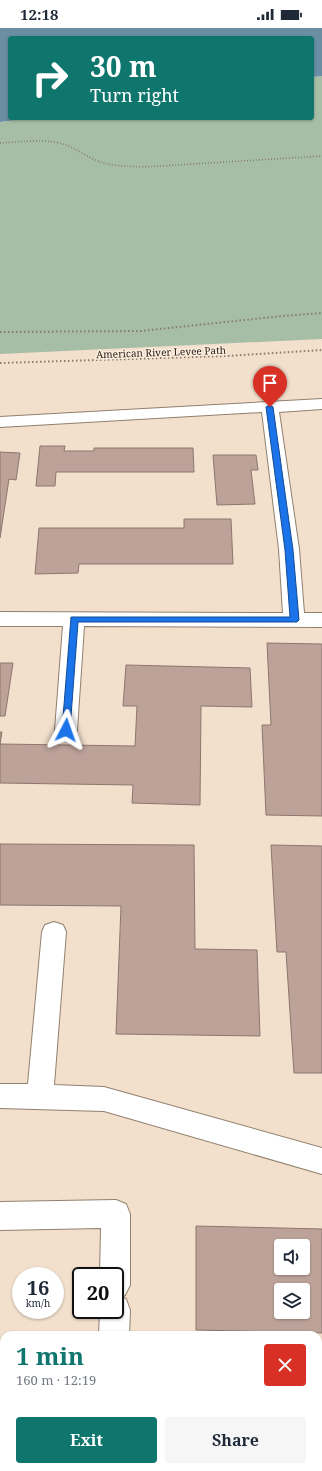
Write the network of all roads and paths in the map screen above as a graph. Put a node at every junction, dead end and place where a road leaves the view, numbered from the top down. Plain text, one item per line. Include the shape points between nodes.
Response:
1 (0, 143) edge
2 (322, 156) edge
3 (322, 313) edge
4 (0, 332) edge
5 (322, 350) edge
6 (0, 364) edge
7 (322, 404) edge
8 (270, 407) junction
9 (0, 422) edge
10 (0, 619) edge
11 (74, 620) junction
12 (294, 620) junction
13 (322, 620) edge
14 (66, 730) dead end
15 (54, 932) dead end
16 (0, 1096) edge
17 (40, 1097) junction
18 (322, 1161) edge
19 (0, 1216) edge
20 (115, 1267) edge
21 (114, 1319) edge
22 (114, 1331) edge

1 - 2 path via 58,143 72,147 103,163 119,166 144,167
3 - 4 path via 161,329
5 - 6 path, American River Levee Path
7 - 8 lane
8 - 9 lane
8 - 12 lane via 289,550
10 - 11 lane
11 - 12 lane
11 - 14 lane
12 - 13 lane
15 - 17 lane
16 - 17 lane
17 - 18 lane via 104,1099
19 - 20 lane via 116,1214
21 - 22 lane

